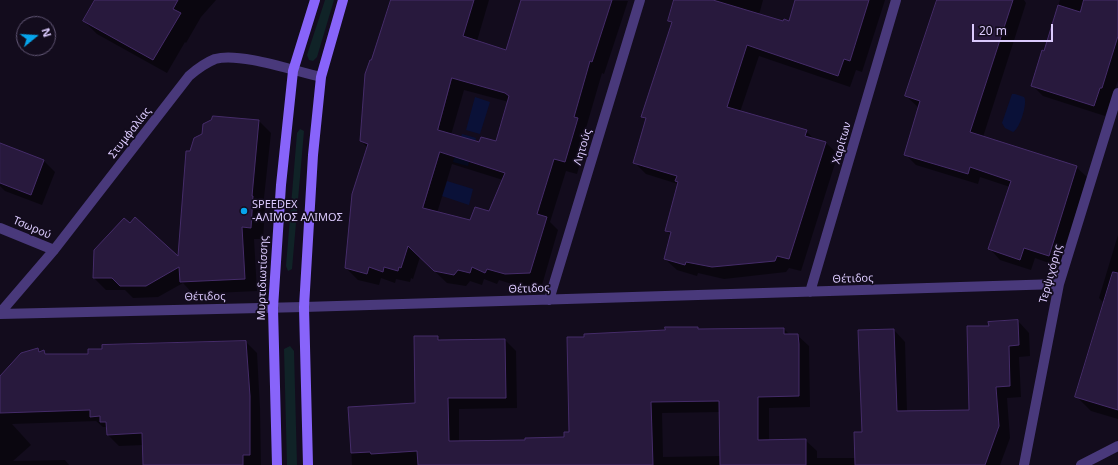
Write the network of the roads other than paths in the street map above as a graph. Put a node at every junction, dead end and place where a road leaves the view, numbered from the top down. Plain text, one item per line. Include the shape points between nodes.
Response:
1 (315, 0) edge
2 (343, 0) edge
3 (640, 0) edge
4 (896, 0) edge
5 (293, 71) junction
6 (321, 77) junction
7 (1118, 93) edge
8 (0, 228) edge
9 (54, 250) junction
10 (1059, 284) junction
11 (810, 292) junction
12 (549, 300) junction
13 (304, 307) junction
14 (273, 308) junction
15 (0, 314) edge
16 (1118, 446) edge
17 (277, 465) edge
18 (308, 465) edge
19 (1024, 465) edge
20 (1081, 465) edge

1 - 5 street, Μυρτιδιωτίσσης
2 - 6 street
3 - 12 street, Λητούς
4 - 11 street, Χαρίτων
5 - 6 street, Στυμφαλίας
5 - 9 street, Στυμφαλίας via 239,57 215,60 202,65 189,76
5 - 14 street, Μυρτιδιωτίσσης via 280,185
6 - 13 street via 313,155
7 - 10 street, Τερψιχόρης
8 - 9 street, Τσωρού
9 - 15 street, Στυμφαλίας
10 - 11 street, Θέτιδος
10 - 19 street, Τερψιχόρης
11 - 12 street, Θέτιδος
12 - 13 street, Θέτιδος
13 - 14 street, Θέτιδος
13 - 18 street
14 - 15 street, Θέτιδος
14 - 17 street, Μυρτιδιωτίσσης
16 - 20 street

